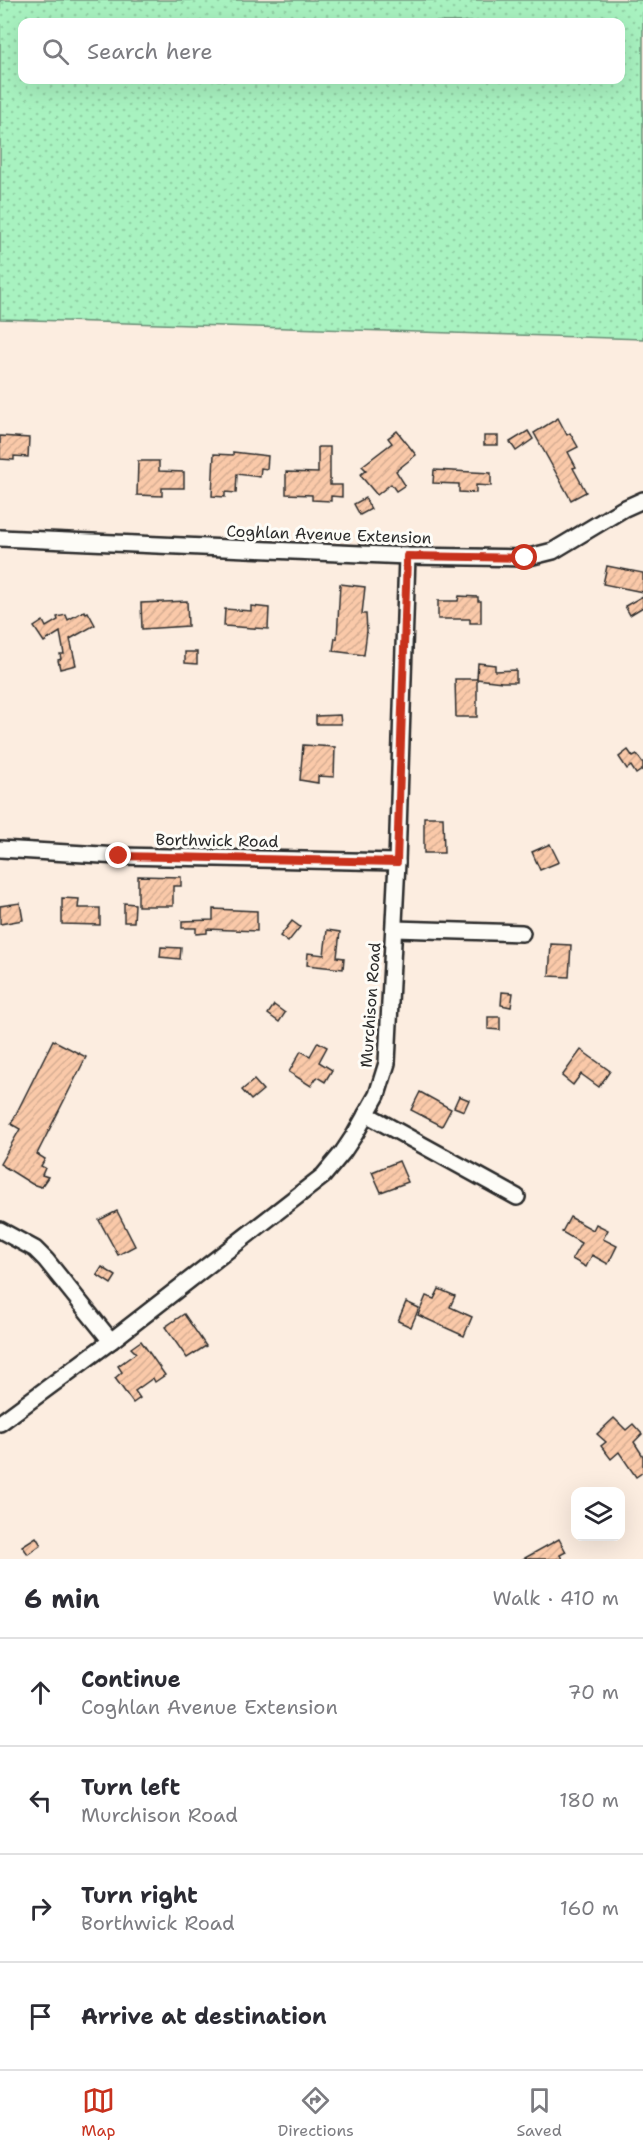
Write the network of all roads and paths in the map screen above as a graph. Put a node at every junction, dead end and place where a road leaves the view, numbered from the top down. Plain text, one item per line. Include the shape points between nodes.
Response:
1 (643, 500) edge
2 (0, 538) edge
3 (407, 556) junction
4 (0, 849) edge
5 (397, 862) junction
6 (394, 929) junction
7 (522, 933) dead end
8 (366, 1114) junction
9 (517, 1197) dead end
10 (0, 1230) edge
11 (111, 1341) junction
12 (0, 1423) edge

1 - 3 street, Coghlan Avenue Extension via 553,551 539,555
2 - 3 street, Coghlan Avenue Extension
3 - 5 street, Murchison Road
4 - 5 street, Borthwick Road via 119,856
5 - 6 street, Murchison Road
6 - 7 street
6 - 8 street, Murchison Road via 387,1063
8 - 9 street
8 - 11 street, Murchison Road via 344,1152 323,1176
10 - 11 street via 46,1260
11 - 12 street, Murchison Road

